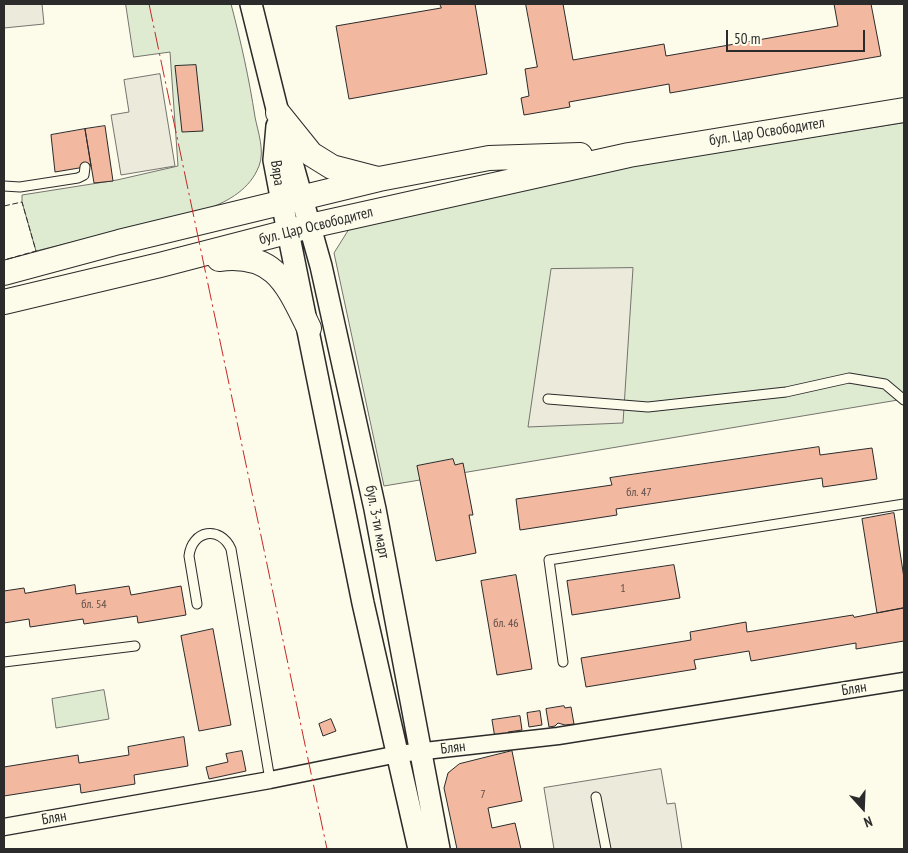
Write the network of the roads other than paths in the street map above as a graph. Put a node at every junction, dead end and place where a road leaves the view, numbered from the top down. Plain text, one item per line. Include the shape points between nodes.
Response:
1 (251, 4) edge
2 (904, 110) edge
3 (278, 113) junction
4 (629, 154) junction
5 (85, 167) dead end
6 (62, 170) dead end
7 (379, 179) junction
8 (55, 181) junction
9 (4, 186) edge
10 (292, 200) junction
11 (300, 229) junction
12 (160, 265) junction
13 (4, 273) edge
14 (4, 302) edge
15 (309, 328) junction
16 (548, 399) dead end
17 (904, 400) edge
18 (904, 504) edge
19 (197, 604) dead end
20 (136, 646) dead end
21 (4, 662) edge
22 (563, 662) dead end
23 (904, 681) edge
24 (421, 752) junction
25 (398, 754) junction
26 (270, 780) junction
27 (596, 796) dead end
28 (4, 827) edge
29 (419, 849) edge
30 (439, 849) edge
31 (606, 849) edge

1 - 3 street, Вяра
2 - 4 main road, бул. Цар Освободител
3 - 7 main road via 311,154 332,168
3 - 10 street, Вяра
4 - 7 main road, бул. Цар Освободител via 489,158
4 - 11 main road, бул. Цар Освободител
5 - 8 lane via 84,175 78,178
6 - 8 lane
7 - 10 main road, бул. Цар Освободител
8 - 9 lane via 20,187
10 - 11 street, Вяра
10 - 13 main road, бул. Цар Освободител
11 - 12 main road, бул. Цар Освободител
11 - 15 street, бул. 3-ти март
11 - 24 street, бул. 3-ти март via 321,266 375,509
12 - 14 main road, бул. Цар Освободител
12 - 15 main road via 225,258 258,262 279,275 289,287
15 - 25 street, бул. 3-ти март via 363,603
16 - 17 lane via 648,407 786,392 849,378 885,384
18 - 22 lane via 549,560
19 - 26 lane via 189,549 203,534 217,534 231,549
20 - 21 lane
23 - 24 street, Блян via 558,736
24 - 25 street, Блян
24 - 30 street, бул. 3-ти март
25 - 26 street, Блян
25 - 29 street, бул. 3-ти март
26 - 28 street, Блян
27 - 31 lane

